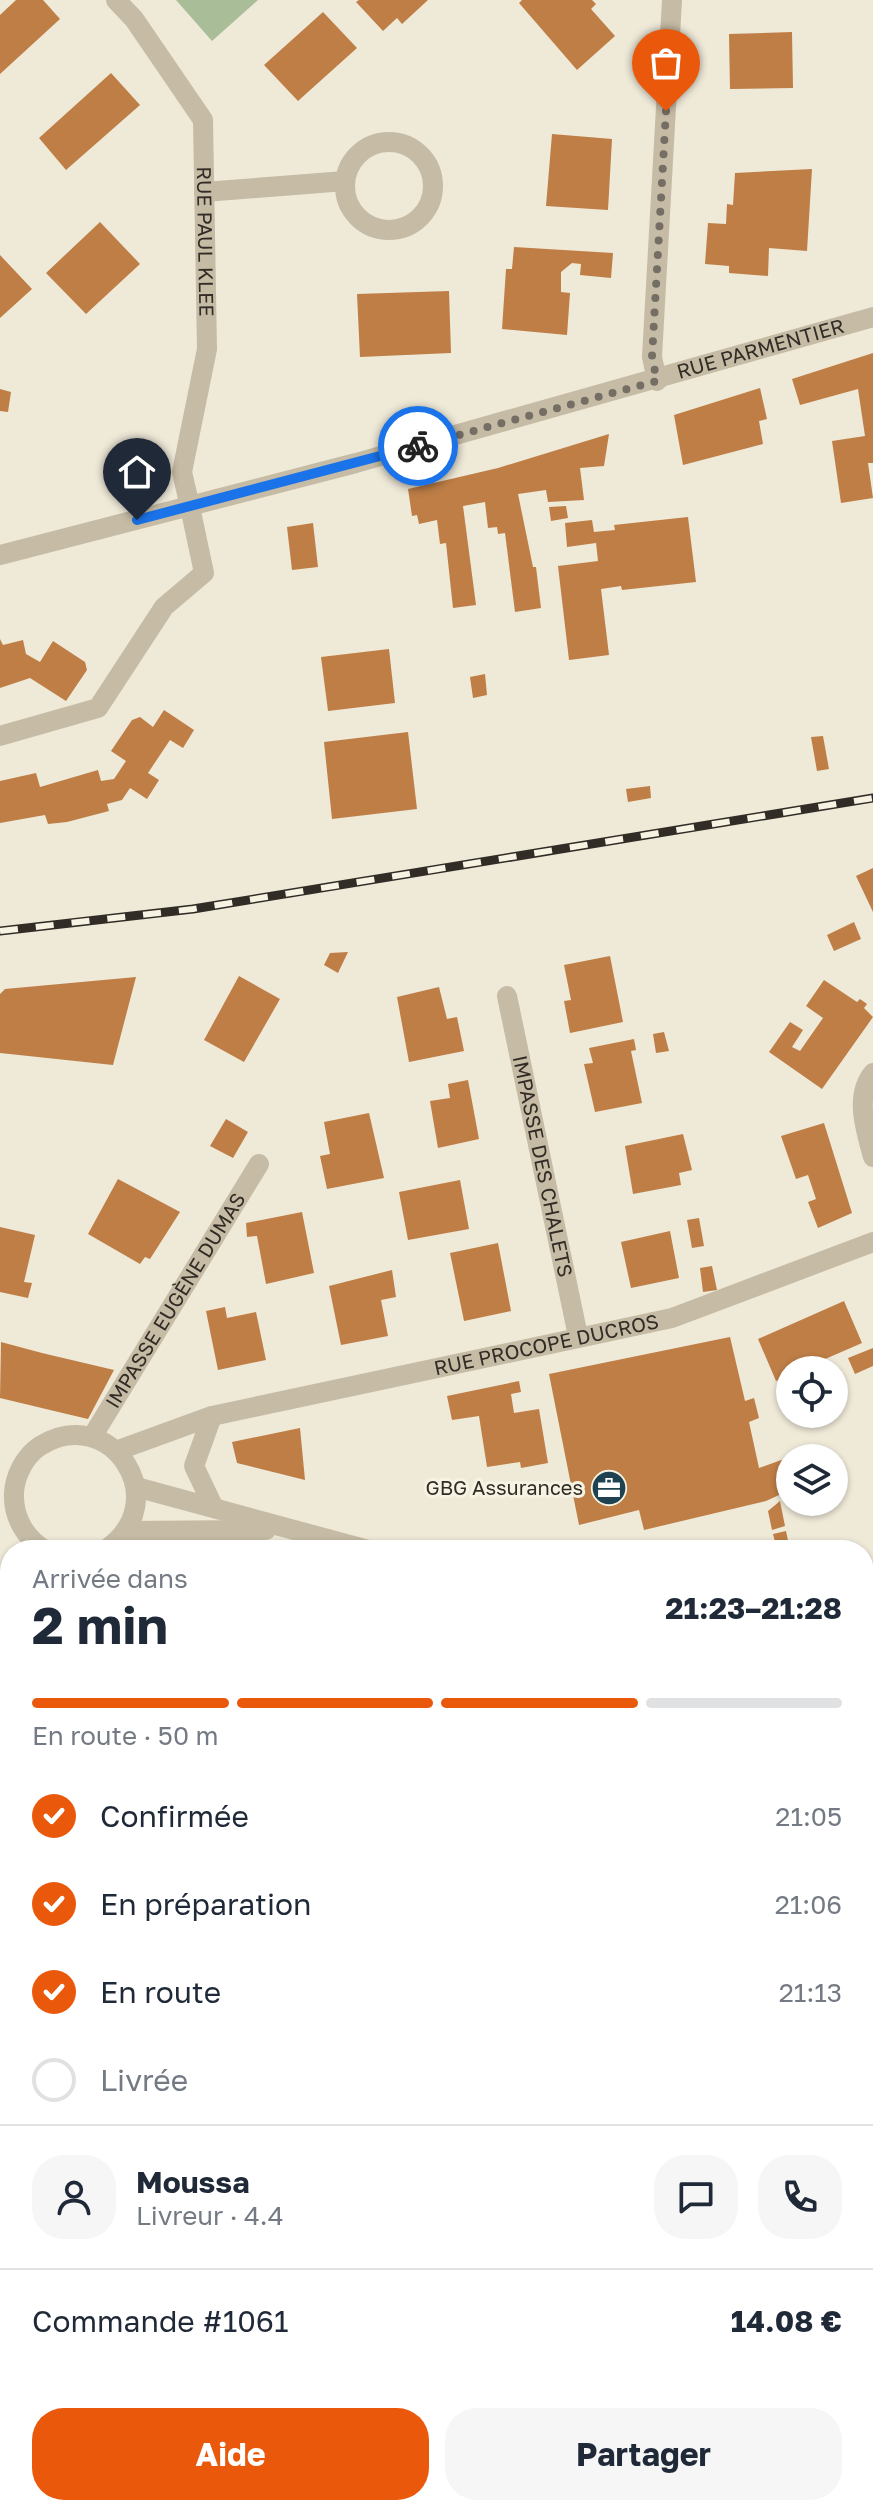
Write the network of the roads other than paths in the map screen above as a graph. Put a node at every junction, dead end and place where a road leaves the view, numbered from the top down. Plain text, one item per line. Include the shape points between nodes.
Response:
1 (116, 0) edge
2 (658, 0) edge
3 (672, 9) edge
4 (345, 181) junction
5 (204, 192) junction
6 (873, 317) edge
7 (657, 381) junction
8 (190, 507) junction
9 (0, 555) edge
10 (0, 736) edge
11 (507, 996) dead end
12 (873, 1073) edge
13 (873, 1157) edge
14 (259, 1164) dead end
15 (873, 1242) edge
16 (578, 1336) junction
17 (212, 1416) junction
18 (92, 1437) junction
19 (116, 1451) junction
20 (0, 1462) edge
21 (21, 1467) junction
22 (136, 1487) junction
23 (213, 1506) junction
24 (287, 1530) junction
25 (126, 1531) junction
26 (32, 1540) edge
27 (116, 1540) edge
28 (328, 1540) edge

1 - 5 street, RUE PAUL KLEE via 203,120
2 - 3 street
3 - 7 street via 652,357
4 - 4 street via 350,208 359,219 384,229 411,224 422,215 433,190 425,161 401,143 385,142 358,154
4 - 5 street
5 - 8 street, RUE PAUL KLEE via 207,349 182,472
6 - 7 street, RUE PARMENTIER
7 - 8 street, RUE PARMENTIER
8 - 9 street, RUE PARMENTIER
8 - 10 street, RUE PAUL KLEE via 204,573 164,607 98,708
11 - 16 street, IMPASSE DES CHALETS
12 - 13 street via 865,1083 863,1122
14 - 18 street, IMPASSE EUGÈNE DUMAS
15 - 16 street, RUE PROCOPE DUCROS via 672,1318
16 - 17 street, RUE PROCOPE DUCROS
17 - 19 street, RUE PROCOPE DUCROS
17 - 23 street via 194,1466
18 - 19 street
18 - 21 street via 51,1439
19 - 22 street
20 - 21 street
21 - 26 street via 14,1484 16,1511
22 - 23 street
22 - 25 street via 137,1502
23 - 24 street
24 - 25 street
24 - 28 street
25 - 27 street

